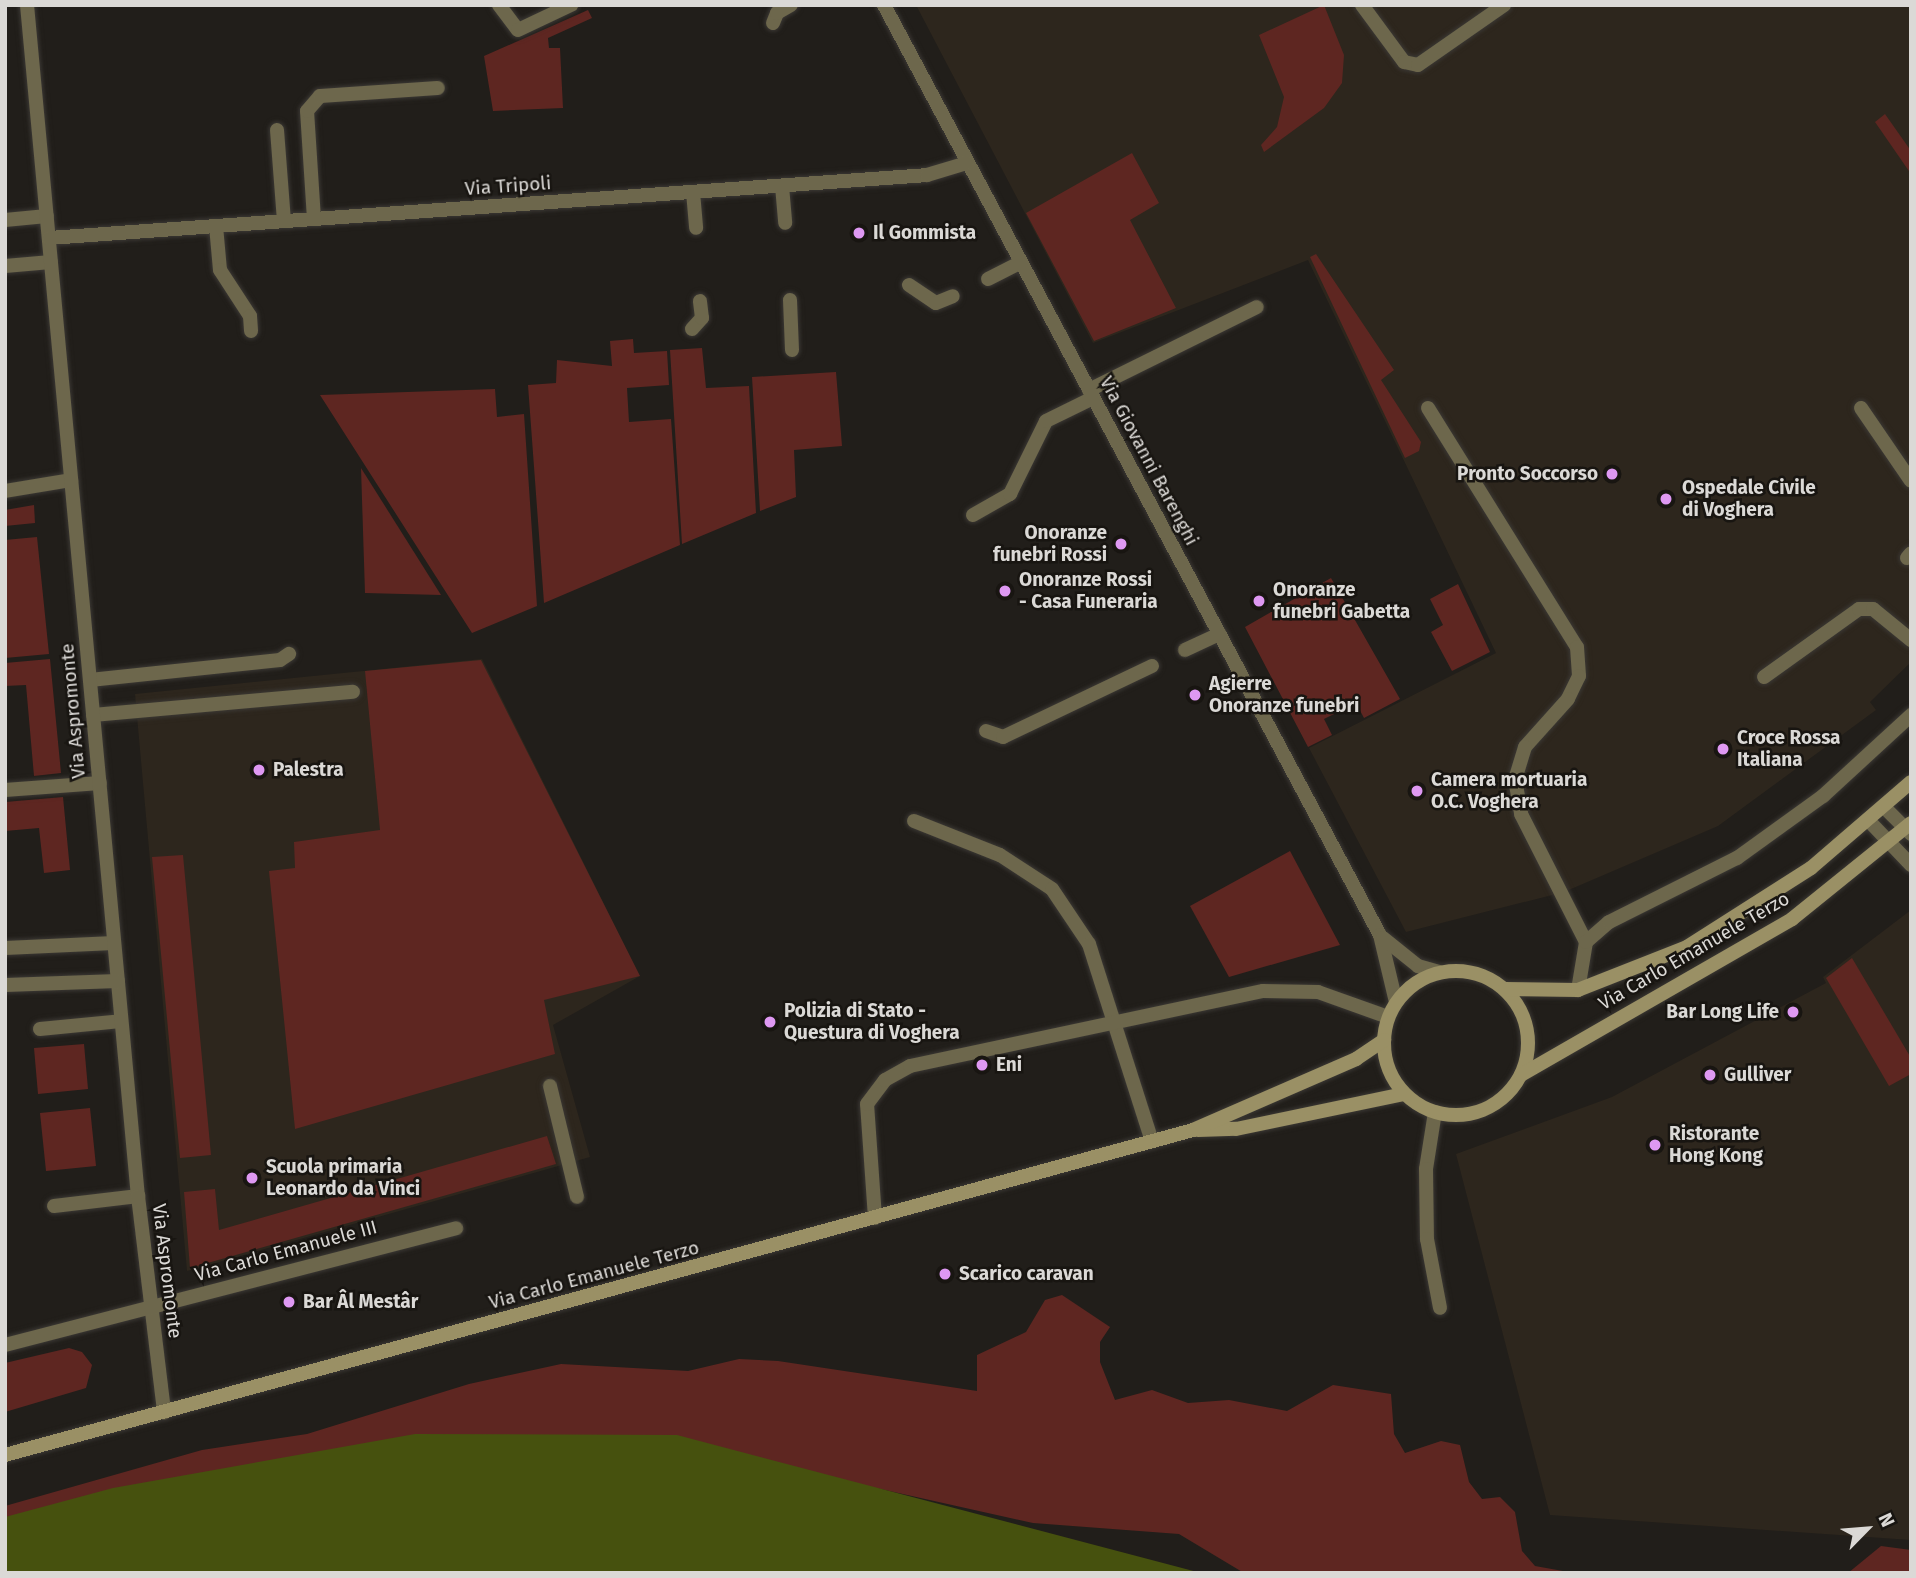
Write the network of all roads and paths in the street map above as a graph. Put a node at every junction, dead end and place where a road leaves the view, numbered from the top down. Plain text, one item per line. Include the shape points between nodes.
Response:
1 (27, 5) edge
2 (499, 5) edge
3 (571, 5) edge
4 (791, 5) edge
5 (884, 5) edge
6 (1362, 5) edge
7 (1504, 5) edge
8 (773, 23) dead end
9 (438, 88) dead end
10 (277, 130) dead end
11 (967, 163) junction
12 (782, 186) junction
13 (693, 192) junction
14 (47, 216) junction
15 (314, 219) junction
16 (5, 220) edge
17 (284, 221) junction
18 (785, 223) dead end
19 (216, 226) junction
20 (696, 228) dead end
21 (49, 238) junction
22 (51, 262) junction
23 (1021, 262) junction
24 (5, 265) edge
25 (988, 279) dead end
26 (909, 285) dead end
27 (953, 296) dead end
28 (789, 300) dead end
29 (700, 301) dead end
30 (1257, 307) dead end
31 (692, 328) dead end
32 (251, 331) dead end
33 (792, 350) dead end
34 (1091, 394) junction
35 (1428, 408) dead end
36 (1861, 408) dead end
37 (71, 480) junction
38 (1911, 481) edge
39 (5, 491) edge
40 (973, 515) dead end
41 (1220, 634) junction
42 (1911, 640) edge
43 (1185, 650) dead end
44 (289, 654) dead end
45 (1153, 666) dead end
46 (1764, 677) dead end
47 (90, 680) junction
48 (353, 692) dead end
49 (93, 715) junction
50 (1911, 715) edge
51 (986, 731) dead end
52 (1911, 782) edge
53 (100, 783) junction
54 (5, 790) edge
55 (1885, 808) junction
56 (914, 821) dead end
57 (1869, 821) junction
58 (1909, 829) edge
59 (1889, 843) junction
60 (1911, 865) edge
61 (1380, 935) junction
62 (114, 943) junction
63 (1586, 943) junction
64 (5, 948) edge
65 (1439, 972) junction
66 (118, 981) junction
67 (5, 985) edge
68 (1505, 989) junction
69 (1578, 990) junction
70 (1396, 1002) junction
71 (1388, 1017) junction
72 (121, 1021) junction
73 (1115, 1023) junction
74 (40, 1029) dead end
75 (1384, 1040) junction
76 (1521, 1075) junction
77 (550, 1086) dead end
78 (1404, 1094) junction
79 (1435, 1112) junction
80 (1193, 1130) junction
81 (1152, 1141) junction
82 (138, 1196) junction
83 (578, 1197) dead end
84 (54, 1206) dead end
85 (875, 1218) junction
86 (456, 1228) dead end
87 (152, 1306) junction
88 (1440, 1308) dead end
89 (5, 1345) edge
90 (164, 1412) junction
91 (5, 1455) edge

1 - 14 street, Via Aspromonte
2 - 3 street via 518,30
4 - 8 street via 777,13
5 - 11 street, Via Giovanni Barenghi
6 - 7 street via 1404,62 1418,65
9 - 15 street via 320,96 307,111
10 - 17 street
11 - 12 street, Via Tripoli via 927,175
11 - 23 street, Via Giovanni Barenghi
12 - 13 street, Via Tripoli
12 - 18 street
13 - 15 street, Via Tripoli
13 - 20 street
14 - 16 street
14 - 21 street, Via Aspromonte
15 - 17 street, Via Tripoli
17 - 19 street, Via Tripoli
19 - 21 street, Via Tripoli
19 - 32 street via 219,270 250,316
21 - 22 street, Via Aspromonte
22 - 24 street
22 - 37 street, Via Aspromonte
23 - 25 street
23 - 34 street, Via Giovanni Barenghi
26 - 27 street via 936,303
28 - 33 street
29 - 31 street via 702,318
30 - 34 street
34 - 40 street via 1046,421 1010,494
34 - 41 street, Via Giovanni Barenghi
35 - 63 street via 1577,647 1579,676 1568,699 1525,747 1515,779 1521,814
36 - 38 street
37 - 39 street
37 - 47 street, Via Aspromonte
41 - 43 street
41 - 61 street, Via Giovanni Barenghi
42 - 46 street via 1873,609 1859,609
44 - 47 street via 281,660
45 - 51 street via 1003,737
47 - 49 street, Via Aspromonte
48 - 49 street
49 - 53 street, Via Aspromonte
50 - 63 street via 1781,828 1695,882 1609,922
52 - 55 main road, Via Carlo Emanuele Terzo
53 - 54 street
53 - 62 street, Via Aspromonte
55 - 57 main road, Via Carlo Emanuele Terzo
55 - 58 street
56 - 73 street via 1000,855 1052,890 1089,944
57 - 59 street
57 - 69 main road, Via Carlo Emanuele Terzo via 1811,868 1687,947
58 - 59 main road, Via Carlo Emanuele Terzo
59 - 60 street
59 - 76 main road, Via Carlo Emanuele Terzo via 1792,919
61 - 65 street, Via Giovanni Barenghi via 1418,966
61 - 70 street, Via Giovanni Barenghi
62 - 64 street
62 - 66 street, Via Aspromonte
63 - 69 street
65 - 68 main road, Via Carlo Emanuele Terzo via 1485,975
65 - 70 main road
66 - 67 street
66 - 72 street, Via Aspromonte
68 - 69 main road, Via Carlo Emanuele Terzo
68 - 76 main road via 1528,1029
70 - 71 main road
71 - 73 street via 1318,992 1264,991
71 - 75 main road
72 - 74 street
72 - 82 street, Via Aspromonte
73 - 81 street
73 - 85 street via 909,1066 885,1080 867,1104
75 - 78 main road via 1385,1059
75 - 80 main road, Via Carlo Emanuele Terzo via 1356,1059
76 - 79 main road, Via Carlo Emanuele Terzo via 1487,1109
77 - 83 street
78 - 79 main road
78 - 80 main road, Via Carlo Emanuele Terzo via 1236,1129
79 - 88 street via 1426,1169 1427,1239
80 - 81 main road, Via Carlo Emanuele Terzo
81 - 85 main road, Via Carlo Emanuele Terzo
82 - 84 street
82 - 87 street, Via Aspromonte
85 - 90 main road, Via Carlo Emanuele Terzo
86 - 87 street, Via Carlo Emanuele III
87 - 89 street, Via Carlo Emanuele III
87 - 90 street, Via Aspromonte
90 - 91 main road, Via Carlo Emanuele Terzo

